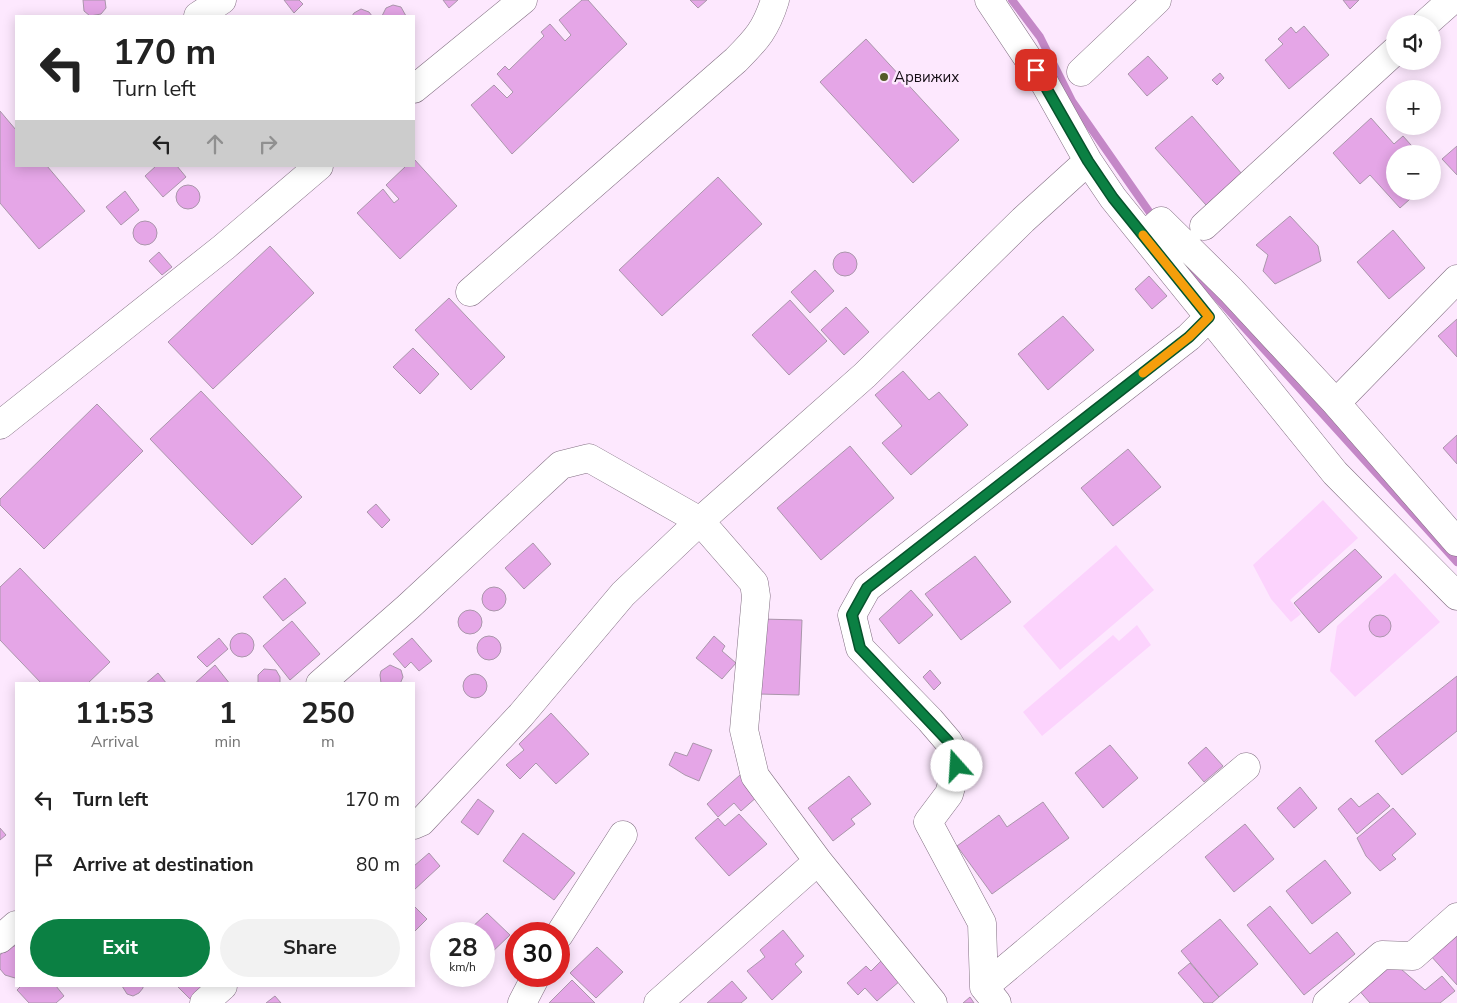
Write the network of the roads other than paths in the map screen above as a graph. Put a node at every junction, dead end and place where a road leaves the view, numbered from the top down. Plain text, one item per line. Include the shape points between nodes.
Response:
1 (222, 0) edge
2 (523, 0) edge
3 (775, 0) edge
4 (989, 0) edge
5 (1158, 0) edge
6 (1452, 0) edge
7 (200, 15) edge
8 (1435, 15) edge
9 (1386, 59) edge
10 (1081, 72) dead end
11 (415, 89) edge
12 (1088, 161) junction
13 (318, 167) edge
14 (1204, 226) dead end
15 (1152, 229) junction
16 (1457, 279) edge
17 (470, 292) dead end
18 (1209, 317) junction
19 (1336, 403) junction
20 (0, 425) edge
21 (700, 521) junction
22 (1457, 542) edge
23 (1457, 596) edge
24 (322, 682) edge
25 (1246, 767) dead end
26 (415, 825) edge
27 (623, 835) dead end
28 (818, 861) junction
29 (1457, 917) edge
30 (567, 922) edge
31 (15, 926) edge
32 (0, 939) edge
33 (222, 987) edge
34 (530, 987) edge
35 (990, 995) edge
36 (204, 1003) edge
37 (522, 1003) edge
38 (658, 1003) edge
39 (933, 1003) edge
40 (1327, 1003) edge

1 - 7 street
2 - 11 street
3 - 17 street via 770,18 758,38 736,60
4 - 12 street via 1045,84
5 - 10 street
6 - 8 street
9 - 14 street
12 - 15 street via 1113,198
12 - 21 street via 865,375
13 - 20 street via 224,248
15 - 18 street
15 - 19 street via 1231,290
16 - 19 street
18 - 23 street via 1335,472
18 - 35 street via 1189,337 867,588 852,615 860,648 930,720 955,753 957,766 949,794 928,822 982,923
19 - 22 street
21 - 24 street via 589,458 561,465
21 - 26 street via 623,594 521,715
21 - 28 street via 754,583 756,596 744,730 755,776
25 - 35 street
27 - 30 street
28 - 38 street
28 - 39 street
29 - 40 street via 1413,956 1382,955
31 - 32 street
33 - 36 street
34 - 37 street

